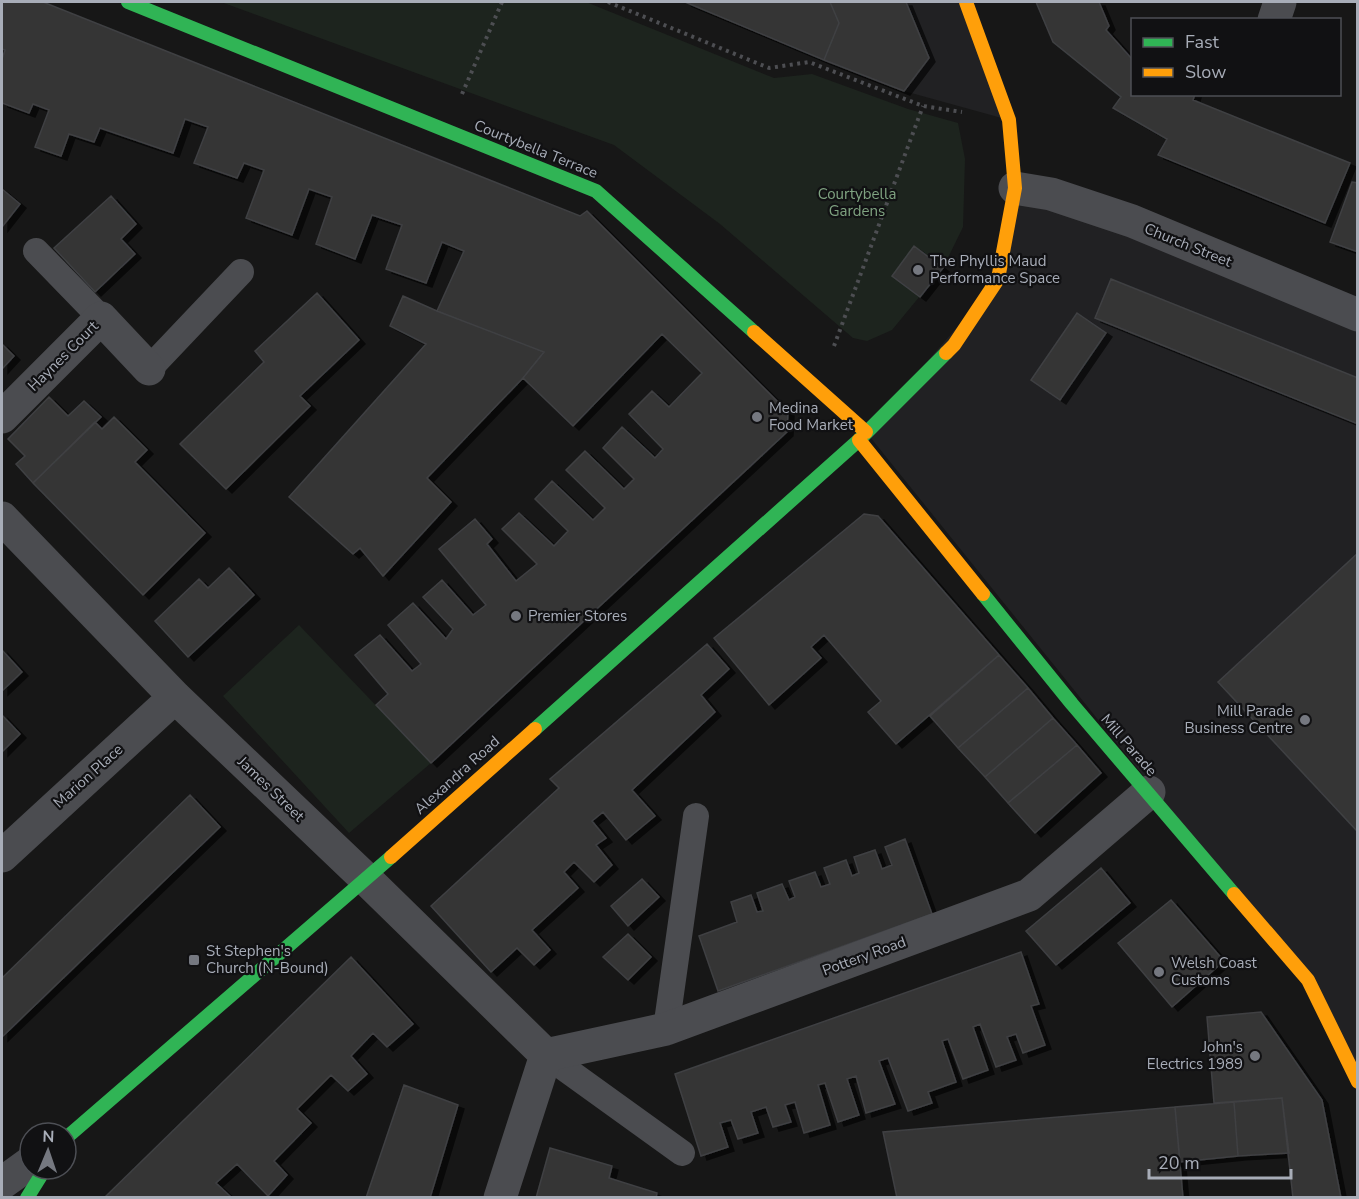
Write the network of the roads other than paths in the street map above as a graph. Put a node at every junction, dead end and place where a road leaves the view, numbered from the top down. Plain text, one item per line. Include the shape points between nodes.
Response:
1 (128, 2) edge
2 (966, 2) edge
3 (1280, 2) edge
4 (1275, 18) edge
5 (1015, 188) junction
6 (36, 251) dead end
7 (241, 272) dead end
8 (1358, 315) edge
9 (101, 318) junction
10 (149, 369) joint
11 (2, 417) edge
12 (862, 436) junction
13 (2, 518) edge
14 (175, 697) junction
15 (1149, 792) junction
16 (696, 816) dead end
17 (2, 856) edge
18 (366, 879) junction
19 (666, 1029) junction
20 (546, 1055) junction
21 (1358, 1082) edge
22 (78, 1128) edge
23 (682, 1153) dead end
24 (18, 1172) edge
25 (37, 1181) edge
26 (2, 1183) edge
27 (27, 1197) edge
28 (500, 1197) edge

1 - 12 street, Courtybella Terrace via 596,191 818,389
2 - 5 street, Alexandra Road via 1009,120
3 - 4 street
5 - 8 street, Church Street via 1051,194 1132,221
5 - 12 street, Alexandra Road via 998,279 954,345
6 - 9 lane
7 - 10 lane
9 - 10 street, Haynes Court
9 - 11 street, Haynes Court
12 - 15 street, Mill Parade via 1072,704
12 - 18 street, Alexandra Road
13 - 14 street, James Street
14 - 17 street, Marion Place
14 - 18 street, James Street
15 - 19 street, Pottery Road via 1029,895
15 - 21 street, Mill Parade via 1308,980
16 - 19 lane
18 - 20 street, James Street
18 - 22 street, Alexandra Road
19 - 20 street, Pottery Road
20 - 23 lane
20 - 28 street
24 - 26 street
25 - 27 street

